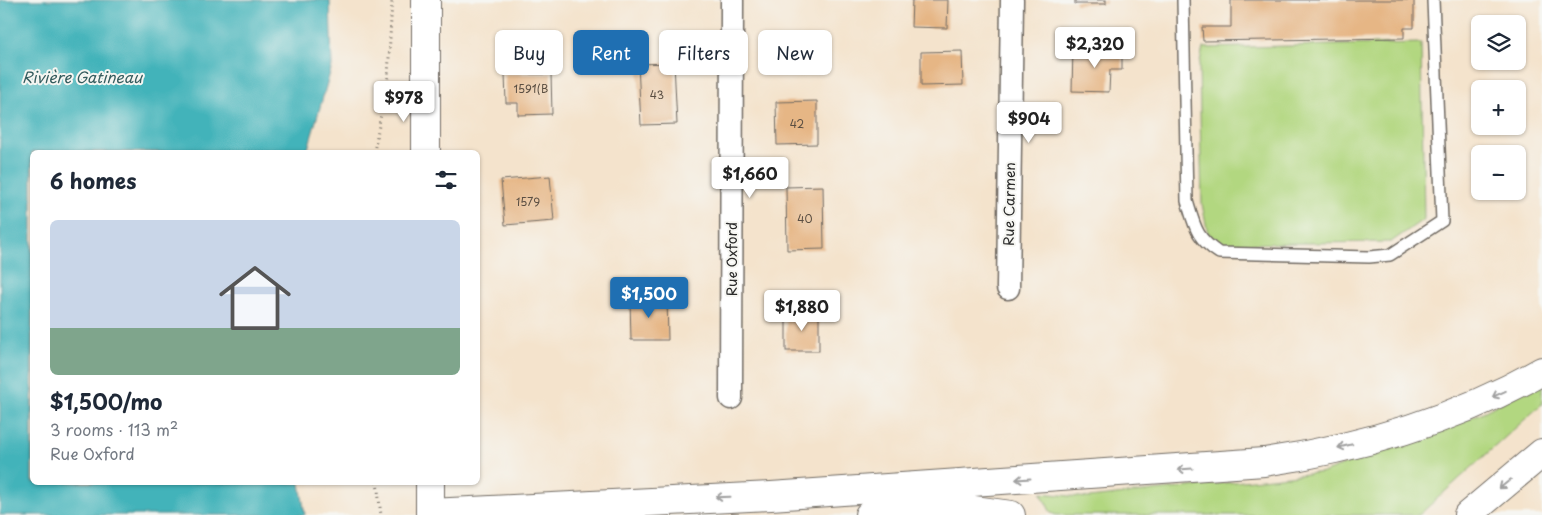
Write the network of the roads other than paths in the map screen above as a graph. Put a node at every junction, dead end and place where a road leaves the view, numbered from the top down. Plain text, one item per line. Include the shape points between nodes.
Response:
1 (426, 0) edge
2 (732, 0) edge
3 (1012, 0) edge
4 (1183, 0) edge
5 (1433, 0) edge
6 (426, 150) edge
7 (1008, 288) dead end
8 (1542, 371) edge
9 (730, 398) dead end
10 (1542, 453) edge
11 (430, 485) edge
12 (430, 514) edge
13 (869, 515) edge
14 (1011, 515) edge
15 (1468, 515) edge

1 - 6 main road
2 - 9 street, Rue Oxford
3 - 7 street, Rue Carmen
4 - 5 lane via 1187,201 1204,243 1219,252 1369,257 1390,256 1442,221
8 -> 12 main road via 1496,395 1408,429 1319,453 1264,462 771,496
10 -> 15 main road
11 - 12 main road
13 - 14 main road via 966,509

